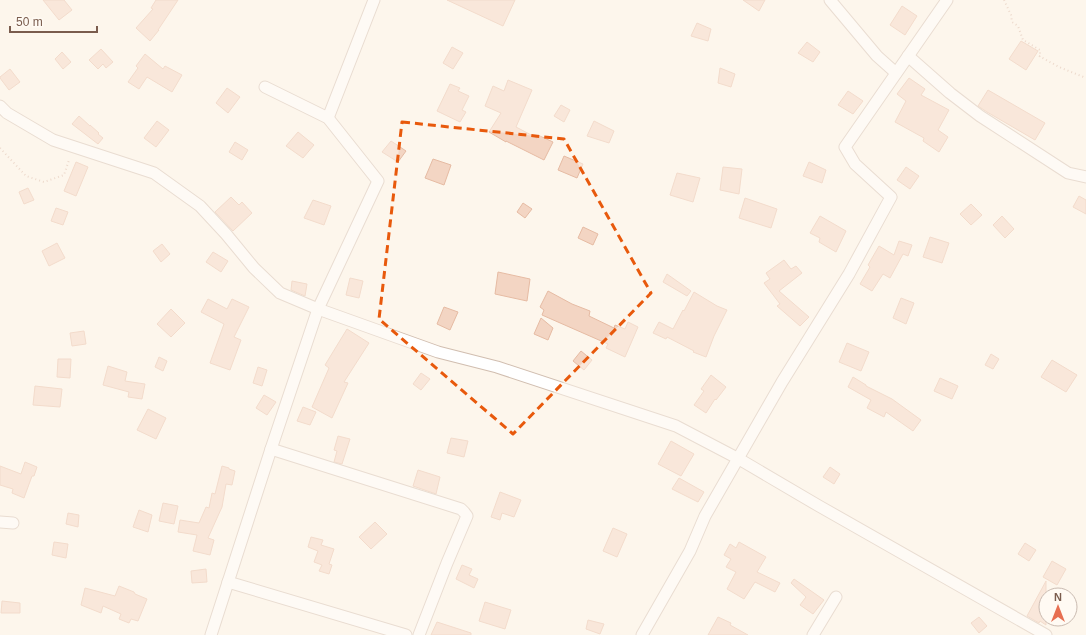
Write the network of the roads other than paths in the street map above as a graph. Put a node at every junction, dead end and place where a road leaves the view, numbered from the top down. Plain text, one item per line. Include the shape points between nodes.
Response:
1 (374, 0) edge
2 (830, 0) edge
3 (947, 0) edge
4 (908, 56) junction
5 (896, 74) junction
6 (265, 87) dead end
7 (0, 106) edge
8 (328, 118) junction
9 (1086, 177) edge
10 (318, 309) junction
11 (271, 449) junction
12 (739, 458) junction
13 (0, 522) edge
14 (13, 523) dead end
15 (228, 582) junction
16 (836, 597) dead end
17 (211, 635) edge
18 (406, 635) edge
19 (419, 635) edge
20 (643, 635) edge
21 (813, 635) edge
22 (1046, 635) edge

1 - 8 street
2 - 5 street via 877,56
3 - 4 street
4 - 5 street
4 - 9 street via 980,116 1068,173
5 - 12 street via 845,147 855,164 891,197 850,274 782,382
6 - 8 street
7 - 10 street via 7,113 53,140 154,173 200,206 254,268 280,293
8 - 10 street via 378,181
10 - 11 street
10 - 12 street via 438,352 497,367 676,426
11 - 15 street
11 - 19 street via 464,512 467,516
12 - 20 street
12 - 22 street
13 - 14 street
15 - 17 street
15 - 18 street
16 - 21 street

